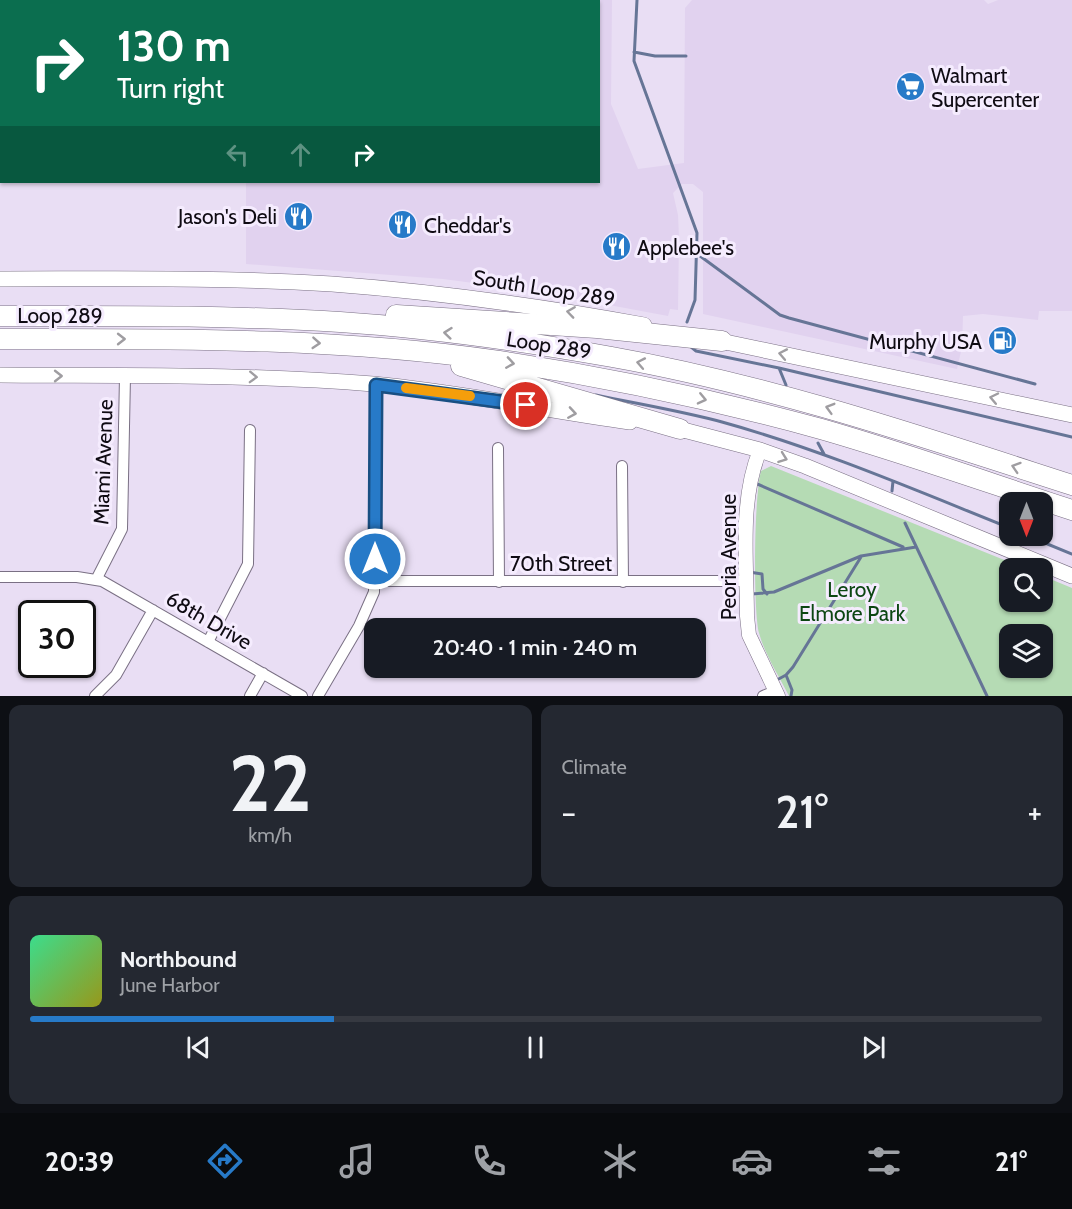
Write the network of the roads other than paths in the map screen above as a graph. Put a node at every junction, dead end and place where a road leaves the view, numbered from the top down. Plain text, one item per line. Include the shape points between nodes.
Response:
1 (0, 279) edge
2 (0, 316) edge
3 (297, 320) junction
4 (0, 339) edge
5 (722, 341) junction
6 (422, 352) junction
7 (0, 375) edge
8 (125, 376) junction
9 (376, 385) junction
10 (1072, 415) edge
11 (680, 429) junction
12 (250, 430) dead end
13 (498, 448) dead end
14 (760, 450) junction
15 (622, 466) dead end
16 (1072, 485) edge
17 (1072, 510) edge
18 (1072, 576) edge
19 (0, 577) edge
20 (96, 580) junction
21 (375, 580) junction
22 (747, 581) junction
23 (499, 582) junction
24 (622, 582) junction
25 (153, 610) junction
26 (208, 642) junction
27 (263, 674) junction
28 (772, 694) edge
29 (95, 696) edge
30 (250, 696) edge
31 (302, 696) edge
32 (318, 696) edge

5 -> 1 main road, South Loop 289 via 597,316 408,290 240,280
2 - 3 highway, Loop 289
3 - 5 highway via 343,314 424,317
16 -> 3 highway, Loop 289 via 809,402 666,368 492,338
4 -> 6 highway, Loop 289 via 251,340
10 -> 5 main road, South Loop 289
6 - 11 highway
6 -> 17 highway, Loop 289 via 578,374 735,407 823,430
7 -> 8 main road
8 -> 9 main road via 288,378
8 - 20 street, Miami Avenue via 124,515 119,539
9 -> 11 main road
9 - 21 street
11 - 14 main road
12 - 26 street via 248,564
13 - 23 street
14 -> 18 main road
14 - 22 street, Peoria Avenue via 747,501
15 - 24 street
19 - 20 street
20 - 25 street, 68th Drive
21 - 23 street, 70th Street
21 - 32 street via 369,607
22 - 24 street, 70th Street
22 - 28 street, Peoria Avenue via 750,635
23 - 24 street, 70th Street
25 - 26 street, 68th Drive
25 - 29 street via 116,675
26 - 27 street, 68th Drive
27 - 30 street
27 - 31 street, 68th Drive

